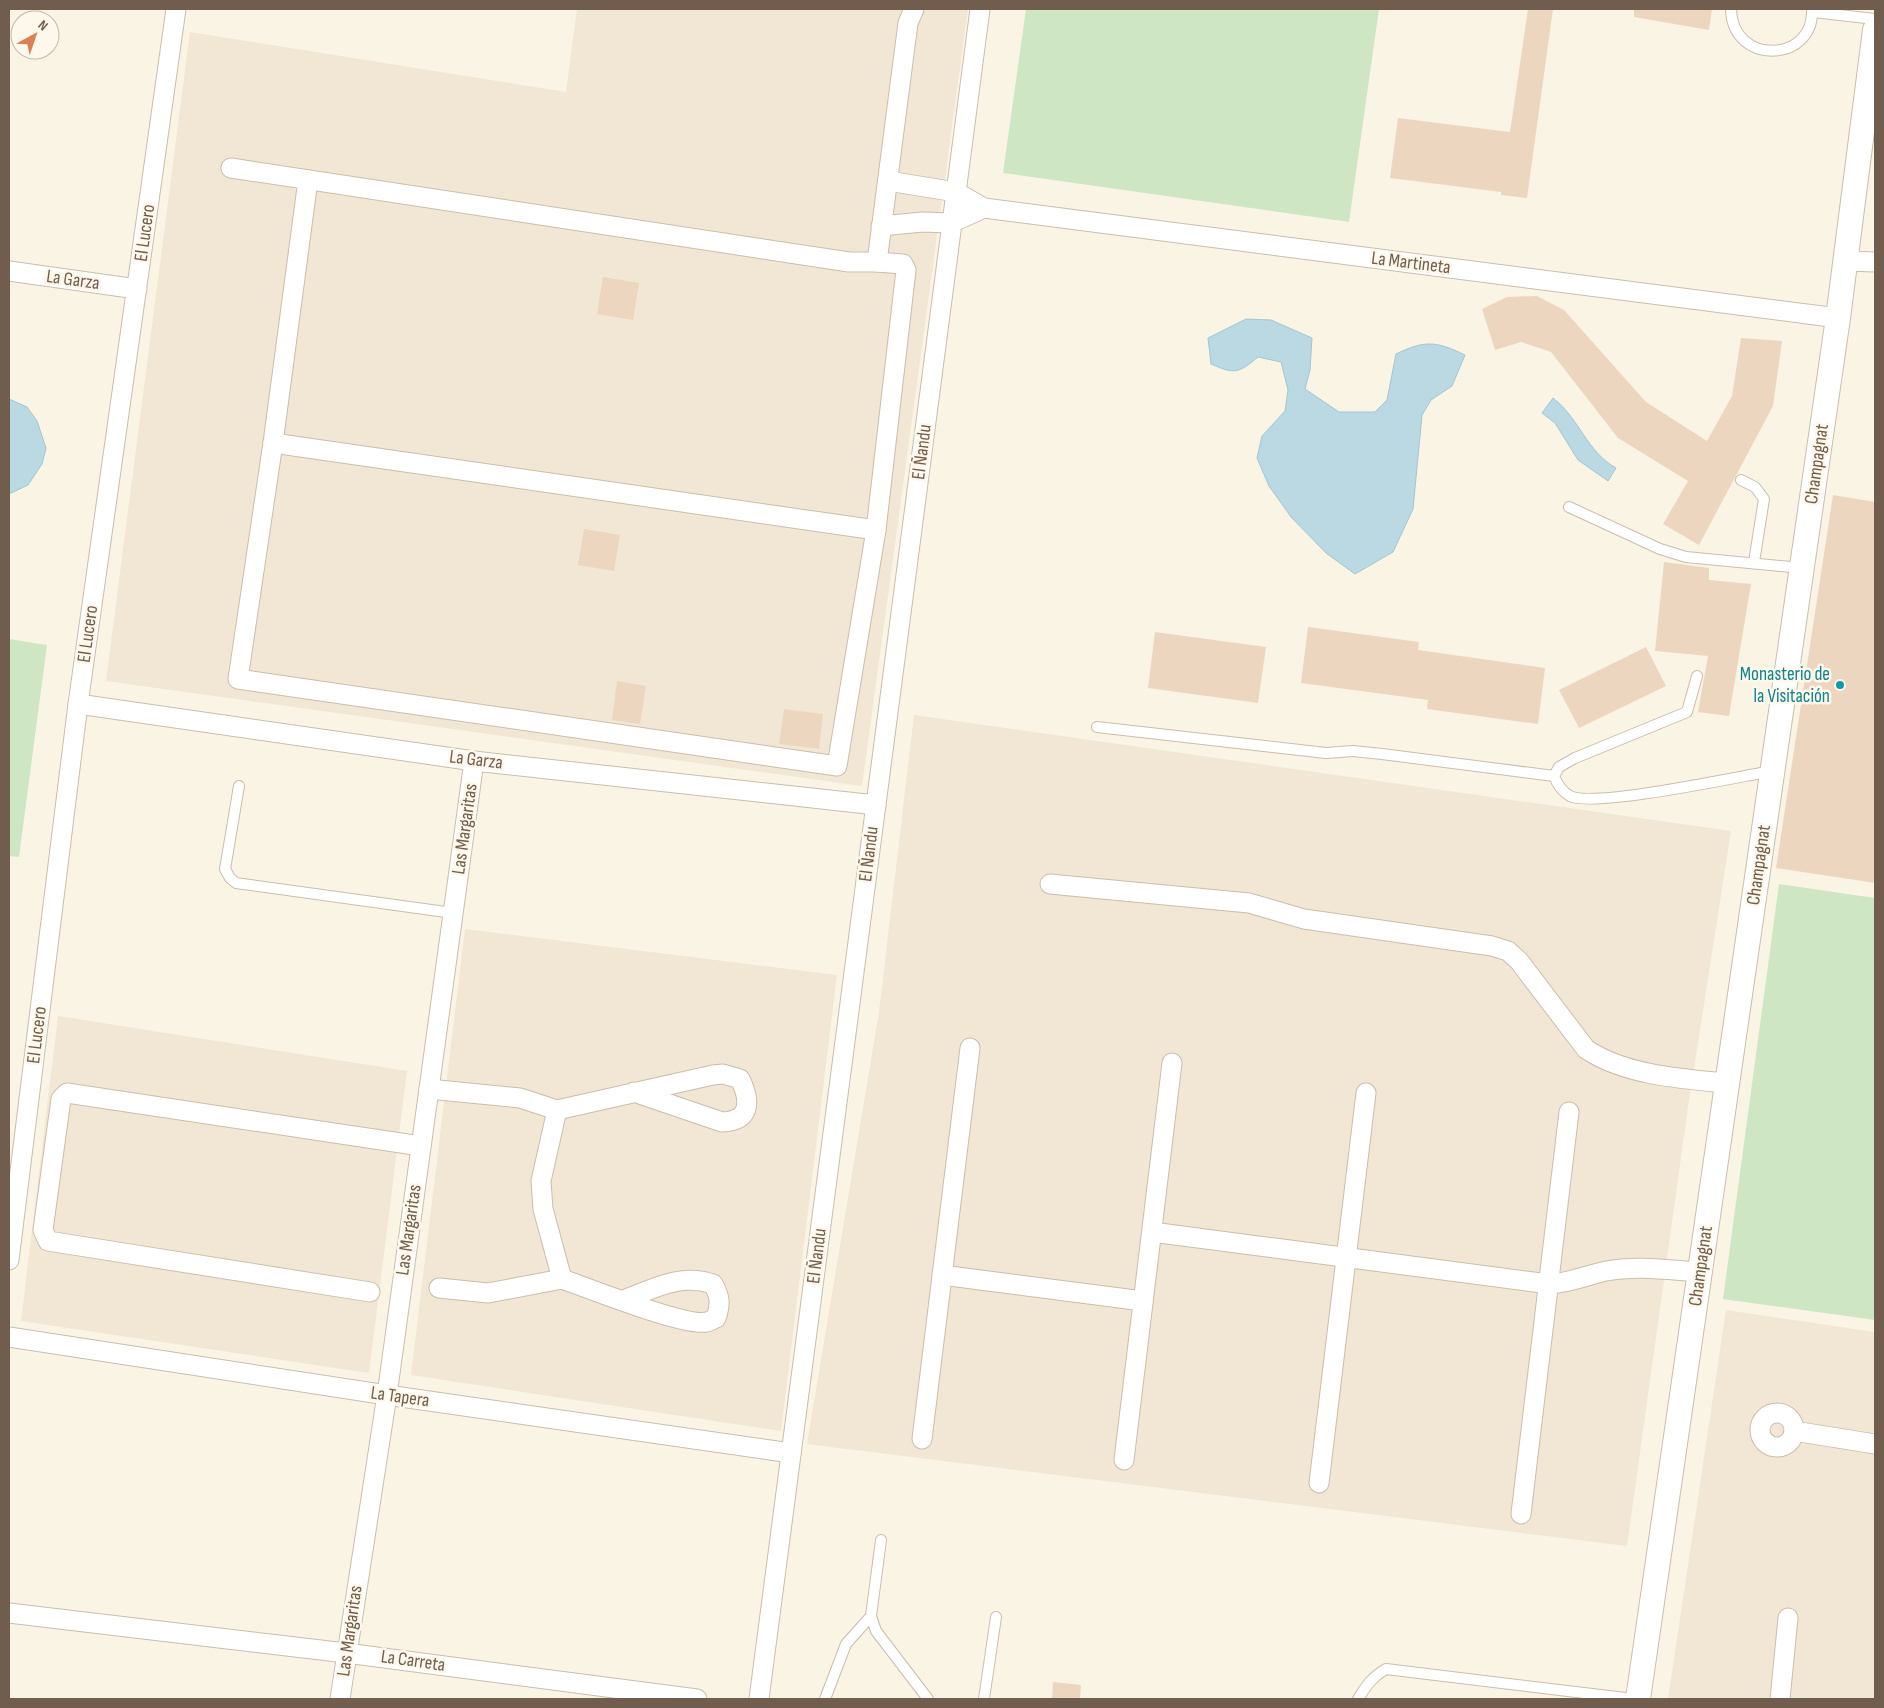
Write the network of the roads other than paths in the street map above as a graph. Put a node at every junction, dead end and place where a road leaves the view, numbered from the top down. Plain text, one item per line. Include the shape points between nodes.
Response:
1 (176, 9) edge
2 (914, 9) edge
3 (980, 9) edge
4 (1731, 9) edge
5 (1813, 10) edge
6 (1825, 11) edge
7 (1875, 19) edge
8 (1875, 30) edge
9 (230, 168) dead end
10 (308, 180) junction
11 (888, 181) junction
12 (956, 192) junction
13 (984, 208) junction
14 (951, 223) junction
15 (881, 226) junction
16 (1846, 261) junction
17 (877, 262) junction
18 (1875, 262) edge
19 (9, 271) edge
20 (137, 289) junction
21 (1838, 318) junction
22 (273, 443) junction
23 (1741, 480) dead end
24 (1569, 507) dead end
25 (876, 530) junction
26 (1754, 562) junction
27 (1802, 568) junction
28 (1696, 676) dead end
29 (78, 704) junction
30 (1097, 727) dead end
31 (474, 761) junction
32 (1772, 771) junction
33 (1554, 776) junction
34 (239, 786) dead end
35 (876, 805) junction
36 (1050, 884) dead end
37 (453, 913) junction
38 (970, 1048) dead end
39 (1172, 1063) dead end
40 (1727, 1083) junction
41 (429, 1089) junction
42 (634, 1092) junction
43 (1366, 1093) dead end
44 (557, 1110) junction
45 (1569, 1112) dead end
46 (421, 1146) junction
47 (1152, 1232) junction
48 (1344, 1258) junction
49 (9, 1260) edge
50 (1700, 1272) junction
51 (942, 1275) junction
52 (562, 1279) junction
53 (1549, 1284) junction
54 (439, 1288) dead end
55 (370, 1292) dead end
56 (623, 1300) dead end
57 (1143, 1301) junction
58 (9, 1337) edge
59 (386, 1396) junction
60 (1794, 1431) dead end
61 (922, 1439) dead end
62 (1875, 1444) edge
63 (792, 1453) junction
64 (1124, 1460) dead end
65 (1319, 1483) dead end
66 (1521, 1514) dead end
67 (881, 1540) dead end
68 (9, 1612) edge
69 (871, 1616) junction
70 (996, 1617) dead end
71 (1788, 1618) dead end
72 (346, 1653) junction
73 (340, 1699) edge
74 (697, 1699) edge
75 (759, 1699) edge
76 (825, 1699) edge
77 (928, 1699) edge
78 (984, 1699) edge
79 (1358, 1699) edge
80 (1636, 1699) edge
81 (1780, 1699) edge

1 - 20 street, El Lucero
2 - 11 street via 908,23
3 - 12 street, El Ñandu
4 - 5 lane via 1731,18 1744,41 1768,51 1782,50 1804,36
5 - 6 lane
6 - 7 lane
8 - 16 street, Champagnat
9 - 10 street
10 - 17 street via 839,261
10 - 22 street
11 - 12 street
11 - 15 street
12 - 13 street
12 - 14 street, El Ñandu
13 - 14 street
13 - 21 street, La Martineta
14 - 15 street
14 - 35 street, El Ñandu
15 - 17 street
16 - 18 street
16 - 21 street, Champagnat
17 - 25 street via 903,264 906,270
19 - 20 street, La Garza
20 - 29 street, El Lucero
21 - 27 street, Champagnat
22 - 25 street
22 - 25 street via 238,680 837,766
23 - 26 lane via 1755,487 1764,499
24 - 26 lane via 1660,549 1686,557
26 - 27 lane
27 - 32 street, Champagnat
28 - 33 lane via 1687,712 1575,758 1559,767
29 - 31 street, La Garza
29 - 49 street, El Lucero
30 - 33 lane via 1326,754 1354,751 1382,754
31 - 35 street, La Garza
31 - 37 street, Las Margaritas
32 - 33 lane via 1603,800 1571,797 1558,787
32 - 40 street, Champagnat
34 - 37 lane via 225,869 236,883
35 - 63 street, El Ñandu
36 - 40 street via 1249,903 1304,919 1492,946 1508,951 1519,961 1586,1049 1599,1059 1615,1066
37 - 41 street, Las Margaritas
38 - 51 street
39 - 47 street
40 - 50 street, Champagnat
41 - 44 street via 520,1098
41 - 46 street, Las Margaritas
42 - 42 street via 723,1074 740,1079 747,1093 742,1117 734,1122 722,1122
42 - 44 street
43 - 48 street
44 - 52 street via 541,1181 544,1209
45 - 53 street
46 - 55 street via 67,1093 61,1099 43,1230 48,1241
46 - 59 street, Las Margaritas
47 - 48 street
47 - 57 street
48 - 53 street
48 - 65 street
50 - 53 street via 1631,1268 1606,1271 1568,1283
50 - 80 street, Champagnat
51 - 57 street
51 - 61 street
52 - 54 street via 488,1293
52 - 56 street
53 - 66 street
57 - 64 street
58 - 59 street, La Tapera
59 - 63 street, La Tapera
59 - 72 street, Las Margaritas
60 - 62 street
63 - 75 street, El Ñandu
67 - 69 lane
68 - 72 street, La Carreta
69 - 76 lane via 846,1644
69 - 77 lane via 876,1631
70 - 78 lane
71 - 81 street
72 - 73 street, Las Margaritas
72 - 74 street, La Carreta
79 - 80 lane via 1368,1683 1386,1669

